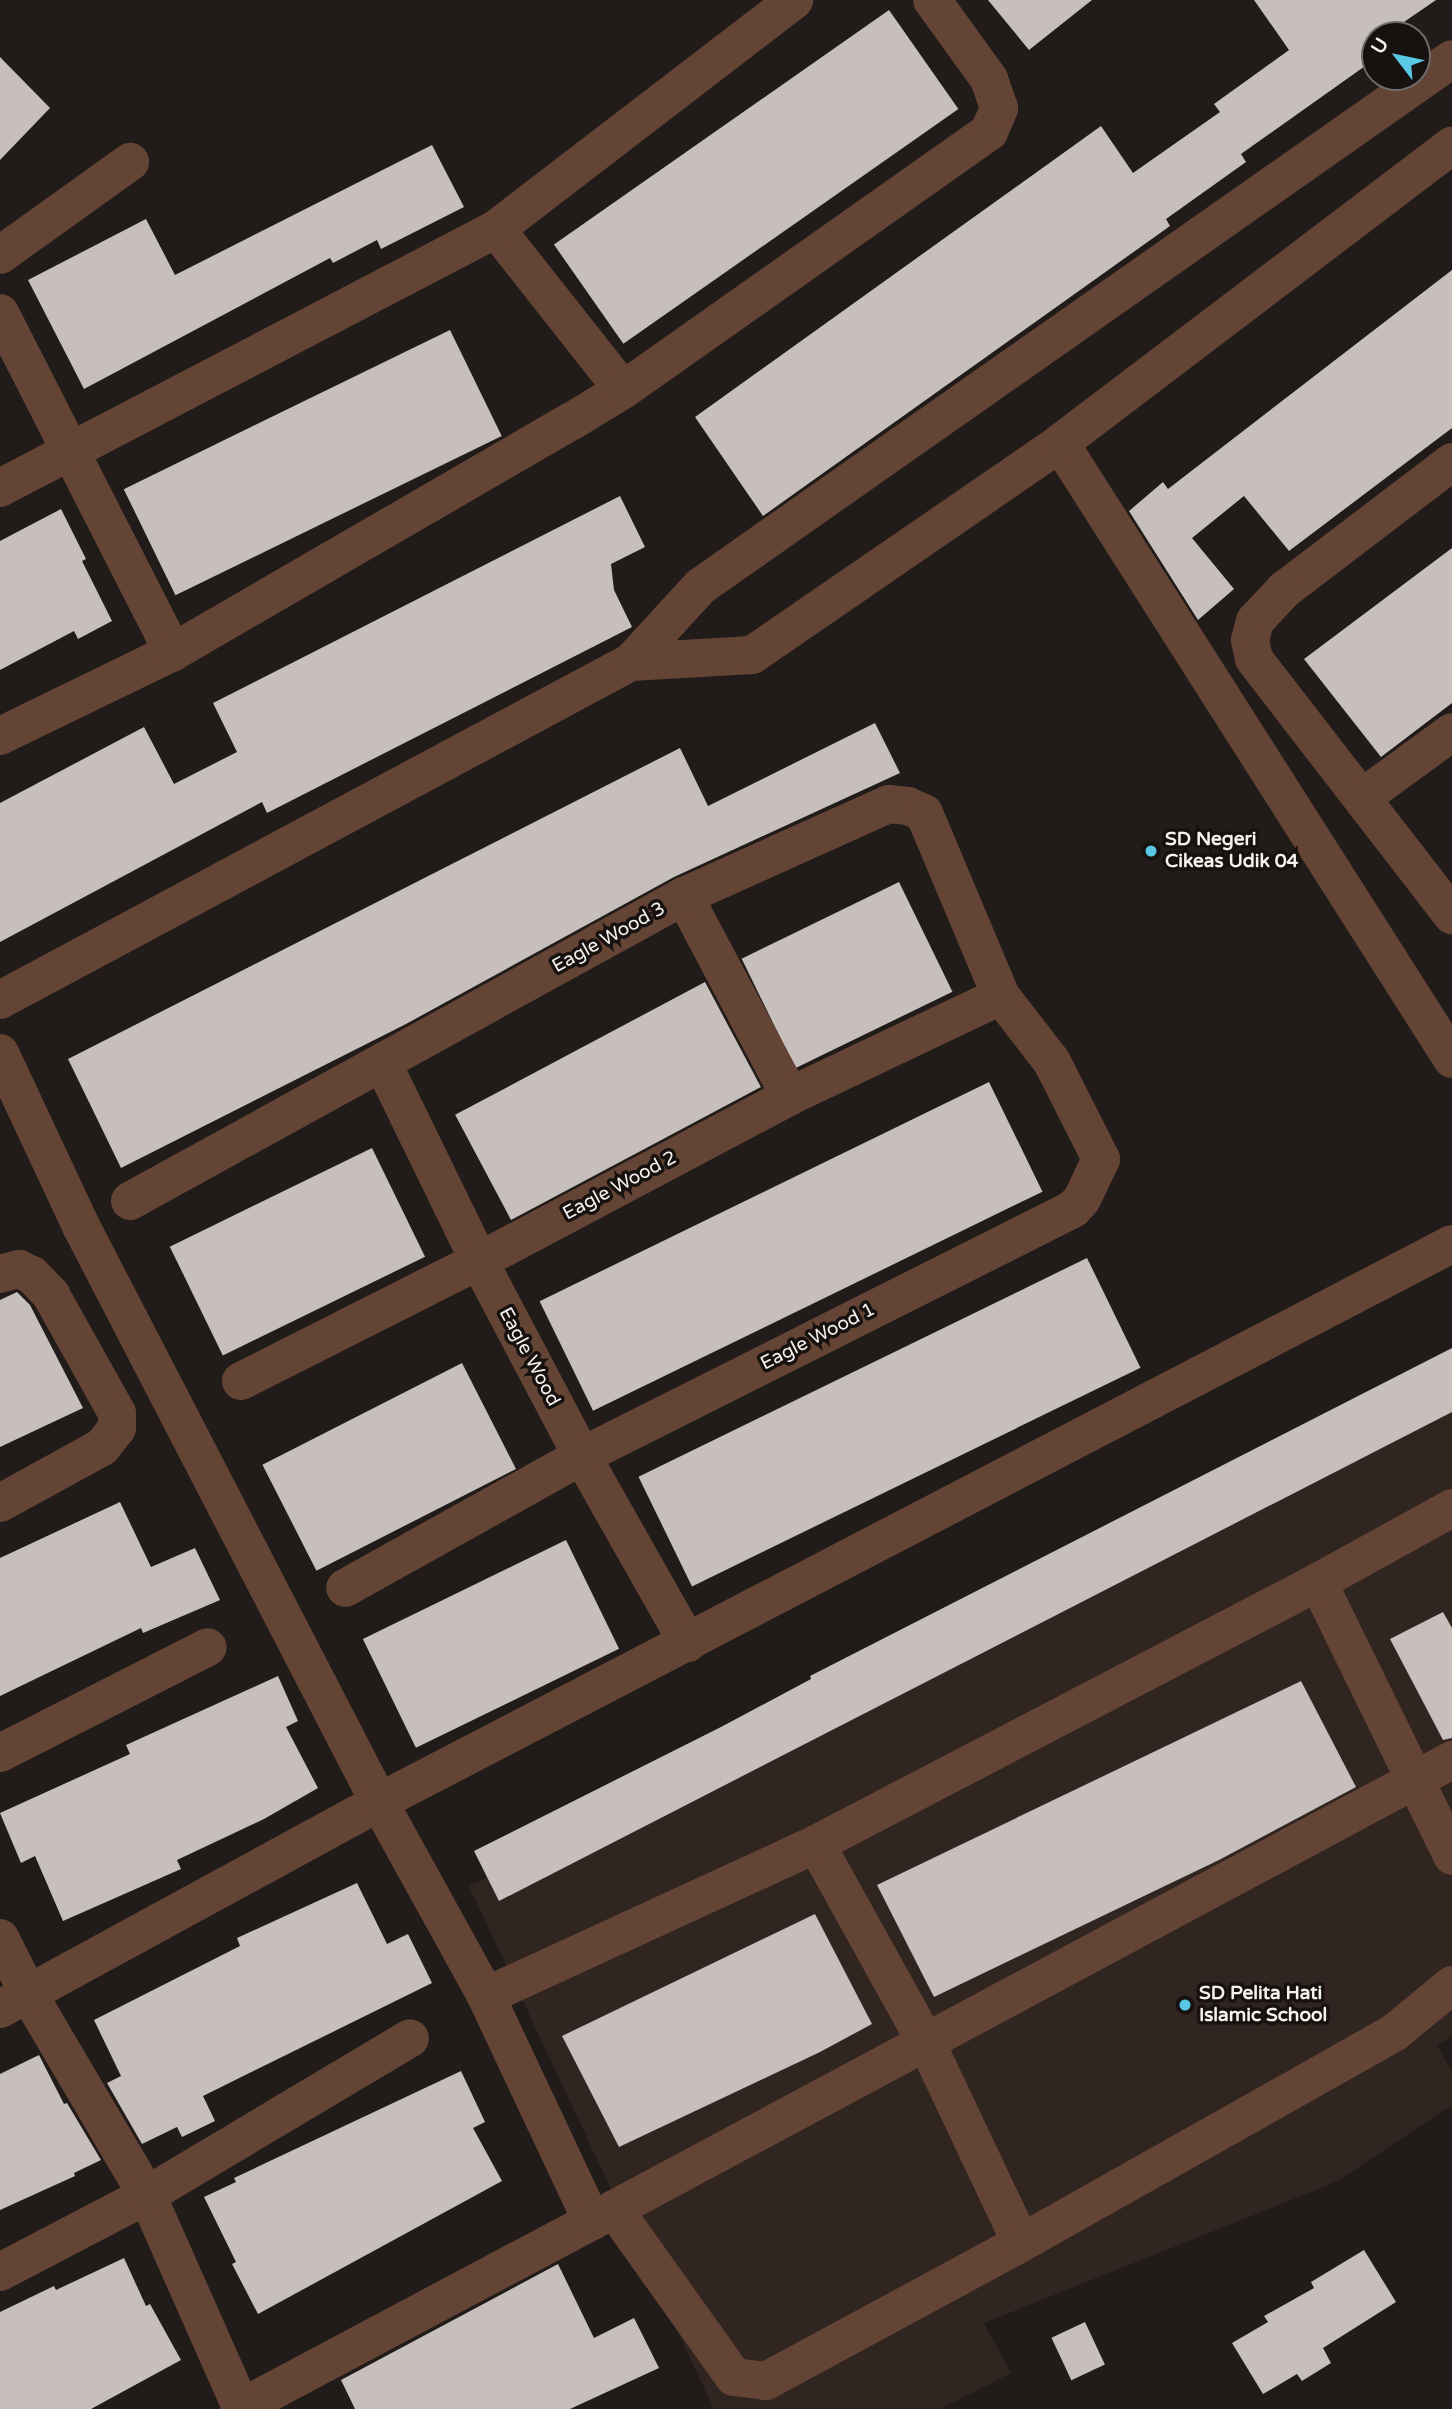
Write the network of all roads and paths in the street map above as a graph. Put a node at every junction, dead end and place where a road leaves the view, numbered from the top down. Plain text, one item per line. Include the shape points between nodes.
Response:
1 (794, 0) edge
2 (932, 0) edge
3 (1452, 59) edge
4 (1452, 145) edge
5 (130, 162) dead end
6 (496, 229) junction
7 (0, 255) edge
8 (0, 313) edge
9 (622, 390) junction
10 (1060, 443) junction
11 (68, 450) junction
12 (1452, 462) edge
13 (0, 488) edge
14 (173, 652) junction
15 (631, 662) junction
16 (1452, 732) edge
17 (0, 736) edge
18 (1363, 797) junction
19 (684, 896) junction
20 (1452, 915) edge
21 (1001, 996) junction
22 (0, 1000) edge
23 (0, 1053) edge
24 (1452, 1059) edge
25 (383, 1064) junction
26 (790, 1096) junction
27 (130, 1201) dead end
28 (1452, 1244) edge
29 (478, 1261) junction
30 (0, 1274) edge
31 (241, 1381) dead end
32 (582, 1456) junction
33 (0, 1503) edge
34 (1452, 1508) edge
35 (1318, 1582) junction
36 (345, 1588) dead end
37 (688, 1643) junction
38 (208, 1647) dead end
39 (0, 1753) edge
40 (1452, 1760) edge
41 (1416, 1778) junction
42 (379, 1802) junction
43 (816, 1844) junction
44 (1452, 1856) edge
45 (0, 1938) edge
46 (1452, 1985) edge
47 (486, 1996) junction
48 (14, 2002) edge
49 (410, 2038) dead end
50 (927, 2044) junction
51 (147, 2195) junction
52 (603, 2215) junction
53 (1021, 2243) junction
54 (0, 2272) edge
55 (240, 2409) edge

1 - 6 street
2 - 9 street via 989,79 999,108 989,132
3 - 15 street via 701,586
4 - 10 street
5 - 7 street
6 - 9 street
6 - 11 street
8 - 11 street
9 - 14 street
10 - 15 street via 752,655
10 - 24 street
11 - 13 street
11 - 14 street
12 - 18 street via 1284,590 1255,621 1250,640 1254,659
14 - 17 street
15 - 22 street
16 - 18 street
18 - 20 street
19 - 21 street, Eagle Wood 3 via 889,804 908,806 924,813
19 - 25 street, Eagle Wood 3
19 - 26 street
21 - 26 street, Eagle Wood 2
21 - 32 street, Eagle Wood 1 via 1052,1062 1101,1159 1082,1199 1060,1215
23 - 42 street via 81,1226
25 - 27 street, Eagle Wood 3
25 - 29 street, Eagle Wood
26 - 29 street, Eagle Wood 2
28 - 37 street
29 - 31 street, Eagle Wood 2
29 - 32 street, Eagle Wood
30 - 33 street via 19,1269 32,1275 51,1295 117,1413 117,1428 102,1447
32 - 36 street, Eagle Wood 1
32 - 37 street, Eagle Wood
34 - 35 street
35 - 41 street
35 - 43 street
37 - 42 street
38 - 39 street
40 - 41 street
41 - 44 street
41 - 50 street
42 - 47 street
42 - 48 street
43 - 47 street
43 - 50 street
45 - 48 street
46 - 53 street via 1395,2032
47 - 52 street
48 - 51 street
49 - 51 street
50 - 52 street
50 - 53 street
51 - 54 street
51 - 55 street
52 - 53 street via 734,2377 766,2381
52 - 55 street

